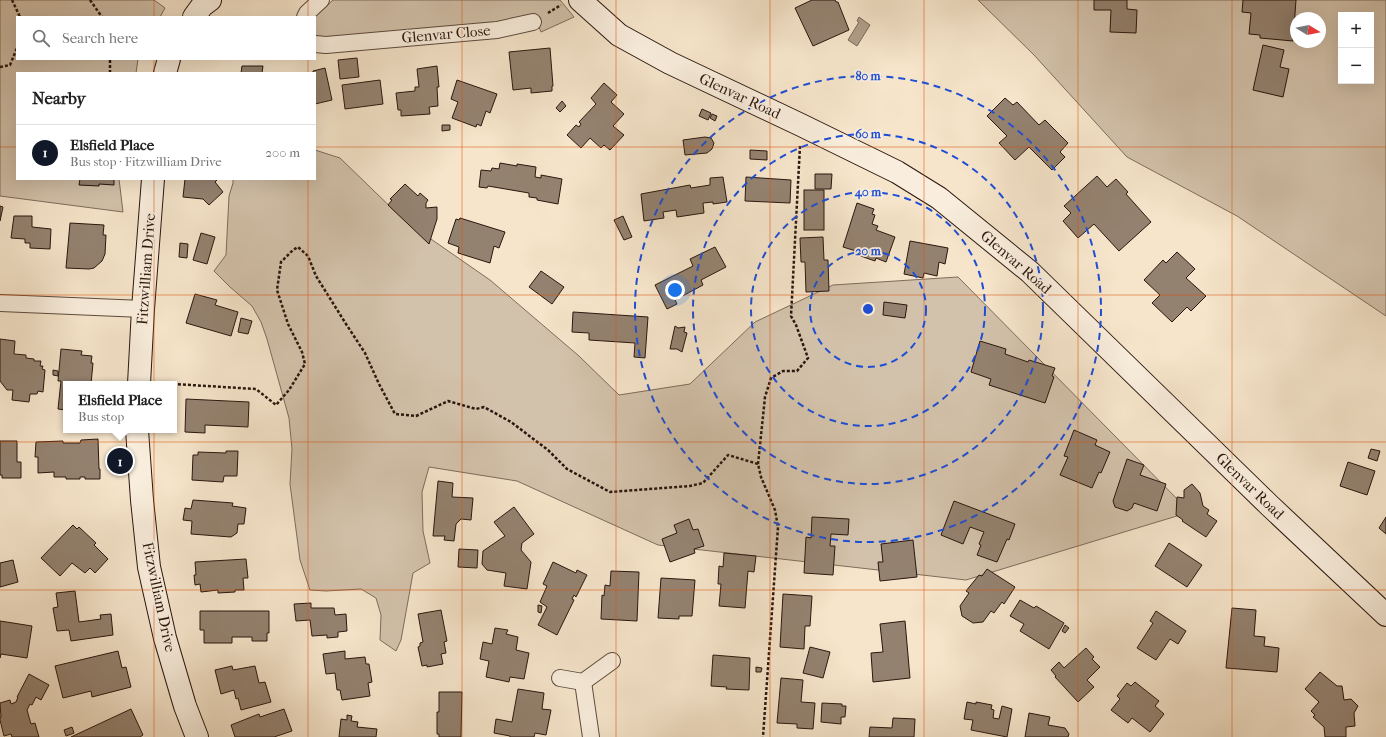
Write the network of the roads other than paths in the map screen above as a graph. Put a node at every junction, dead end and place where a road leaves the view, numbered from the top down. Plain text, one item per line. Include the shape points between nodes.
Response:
1 (210, 0) edge
2 (321, 0) edge
3 (572, 2) edge
4 (195, 16) edge
5 (306, 16) edge
6 (533, 22) road end
7 (316, 44) edge
8 (169, 60) edge
9 (165, 72) edge
10 (153, 180) edge
11 (0, 303) edge
12 (143, 309) junction
13 (140, 381) edge
14 (137, 433) edge
15 (1386, 615) edge
16 (612, 662) dead end
17 (560, 678) dead end
18 (583, 682) junction
19 (197, 737) edge
20 (591, 737) edge

1 - 4 main road
2 - 5 street
3 - 15 main road, Glenvar Road via 619,35 670,63 898,172 939,198 1030,272
6 - 7 street, Glenvar Close via 497,30 332,45
8 - 9 main road
10 - 12 main road, Fitzwilliam Drive
11 - 12 street
12 - 13 main road, Fitzwilliam Drive
14 - 19 main road, Fitzwilliam Drive via 149,567 165,638
16 - 18 street
17 - 18 street
18 - 20 street

